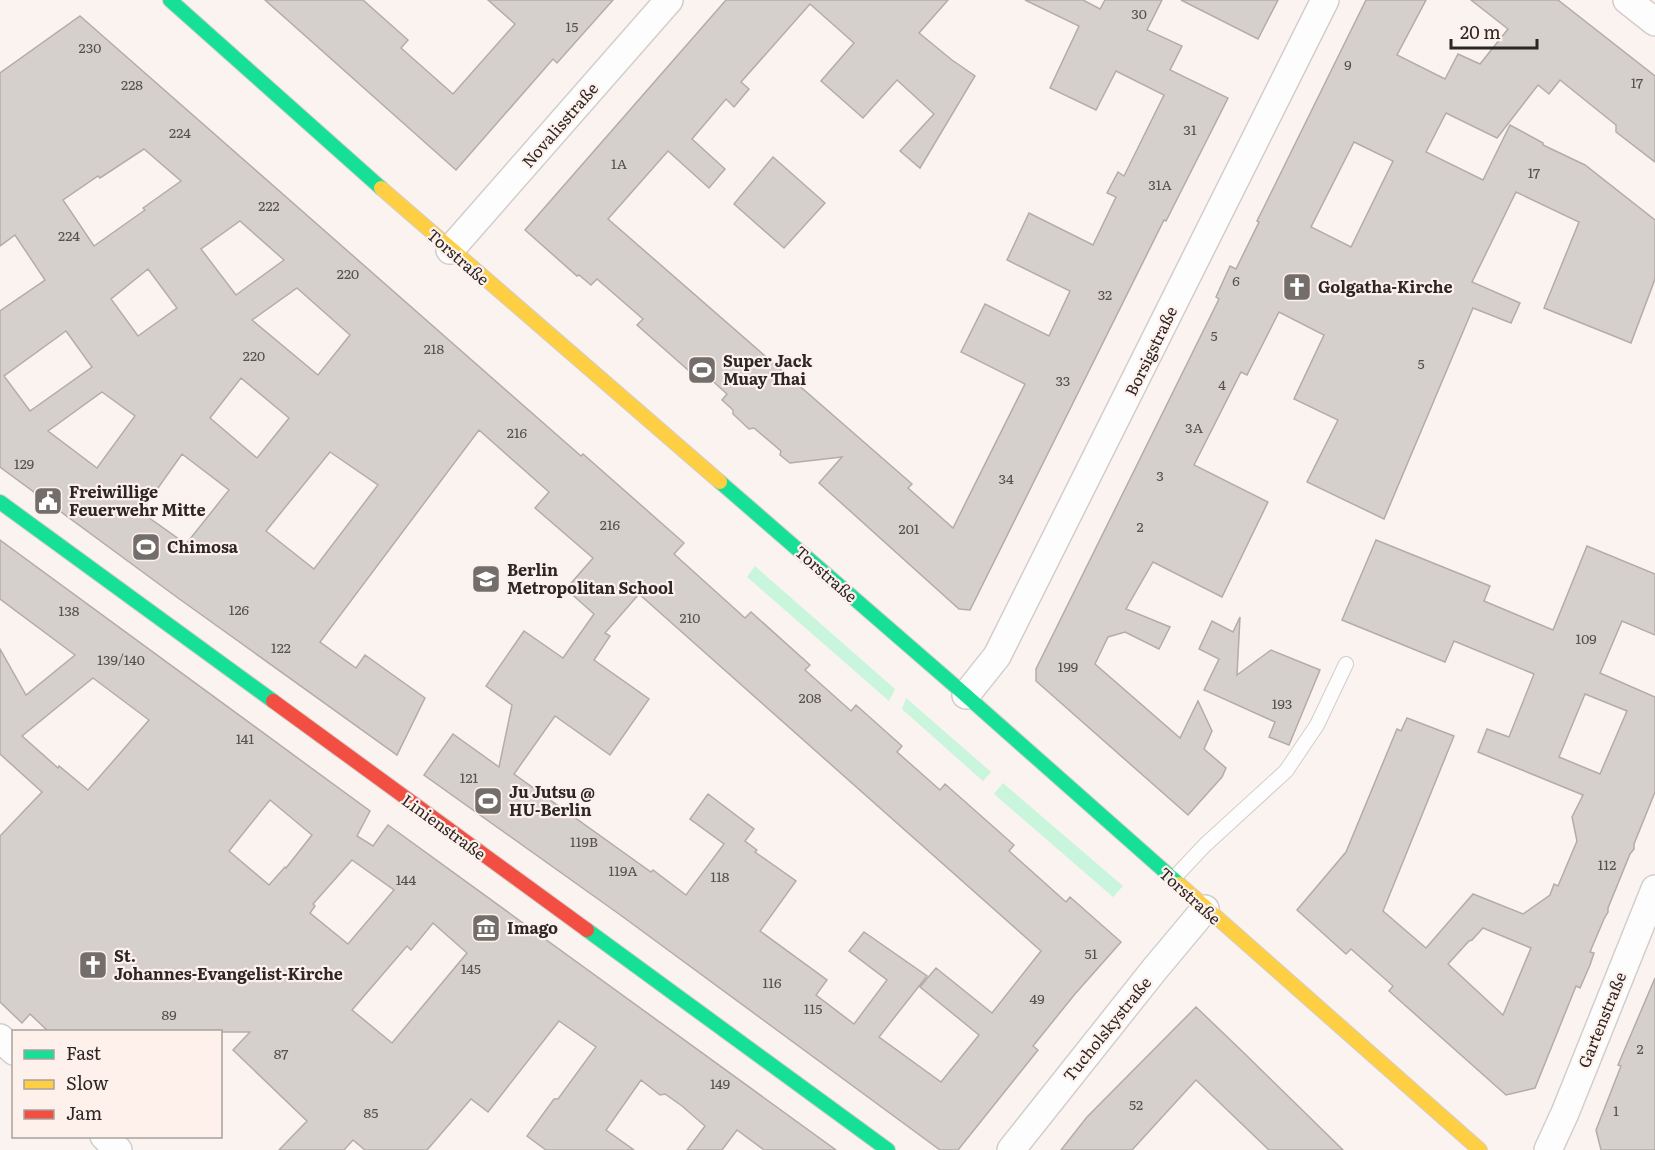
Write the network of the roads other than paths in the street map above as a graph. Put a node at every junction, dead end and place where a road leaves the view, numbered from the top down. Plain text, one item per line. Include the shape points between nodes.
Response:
1 (170, 0) edge
2 (669, 0) edge
3 (1325, 0) edge
4 (1631, 1) edge
5 (1655, 22) edge
6 (450, 250) junction
7 (0, 502) edge
8 (1346, 664) dead end
9 (966, 695) junction
10 (1172, 879) junction
11 (1655, 889) edge
12 (1205, 909) junction
13 (0, 1038) edge
14 (12, 1049) edge
15 (105, 1138) edge
16 (118, 1150) edge
17 (888, 1150) edge
18 (1011, 1150) edge
19 (1480, 1150) edge
20 (1548, 1150) edge

1 - 6 main road, Torstraße
2 - 6 street, Novalisstraße
3 - 9 street, Borsigstraße via 997,656
4 - 5 street
6 - 9 main road, Torstraße
7 - 17 main road, Linienstraße
8 - 10 lane via 1317,725 1286,771
9 - 10 main road, Torstraße
10 - 12 main road, Torstraße
11 - 20 street, Gartenstraße
12 - 18 street, Tucholskystraße
12 - 19 main road, Torstraße
13 - 14 street
15 - 16 street

